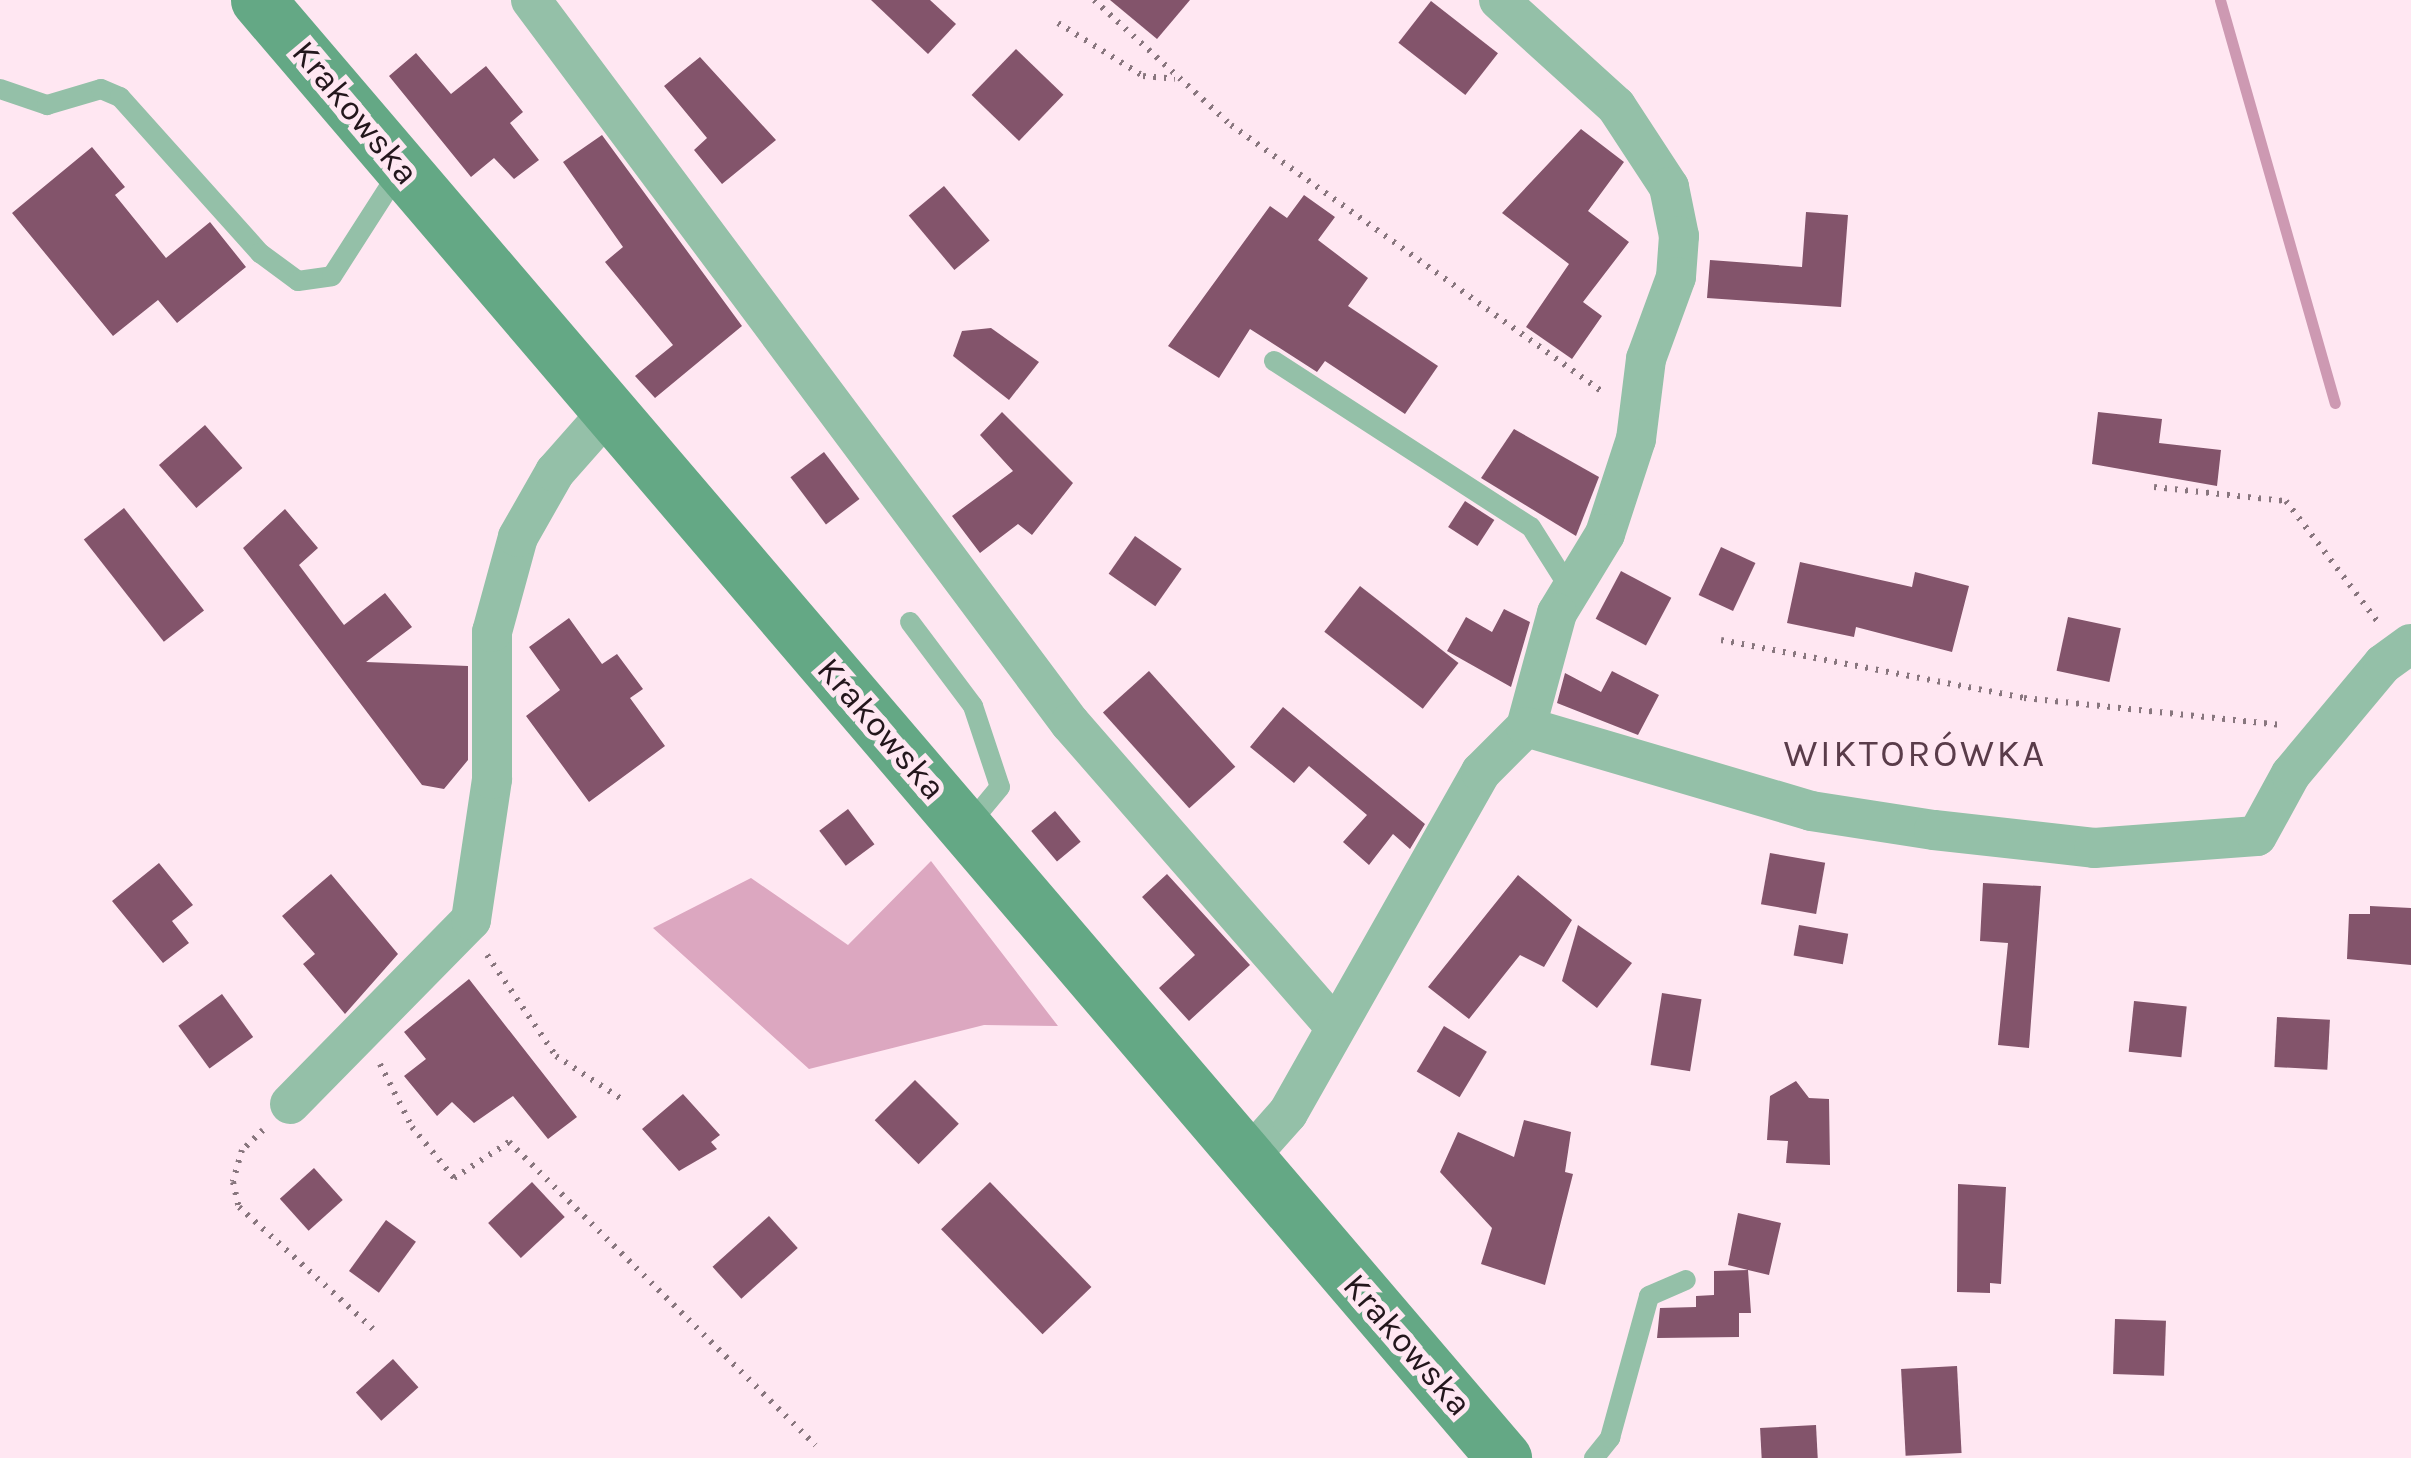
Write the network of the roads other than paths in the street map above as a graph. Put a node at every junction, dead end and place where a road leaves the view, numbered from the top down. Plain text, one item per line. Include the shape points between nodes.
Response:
1 (258, 0) edge
2 (531, 0) edge
3 (1499, 0) edge
4 (0, 90) edge
5 (401, 168) junction
6 (1274, 361) dead end
7 (609, 412) junction
8 (1570, 589) junction
9 (910, 622) dead end
10 (2403, 650) edge
11 (1526, 727) junction
12 (966, 828) junction
13 (1334, 1024) junction
14 (290, 1104) road end
15 (1248, 1158) junction
16 (1686, 1280) dead end
17 (1504, 1458) edge
18 (1594, 1458) edge

1 - 5 main road, Krakowska
2 - 13 street via 1070,723
3 - 8 street via 1616,106 1669,187 1676,277 1646,359 1639,416 1605,534
4 - 5 lane via 48,105 101,90 120,96 260,253 298,281 332,276
5 - 7 main road, Krakowska
6 - 8 lane via 1532,527
7 - 12 main road, Krakowska
7 - 14 street via 555,472 518,537 492,632 492,779 471,920
8 - 11 street
9 - 12 lane via 973,706 1000,787
10 - 11 street via 2308,754 2257,836 2094,848 1811,811
11 - 13 street via 1481,772
12 - 15 main road, Krakowska
13 - 15 street via 1288,1113
15 - 17 main road, Krakowska
16 - 18 lane via 1649,1296 1610,1438

